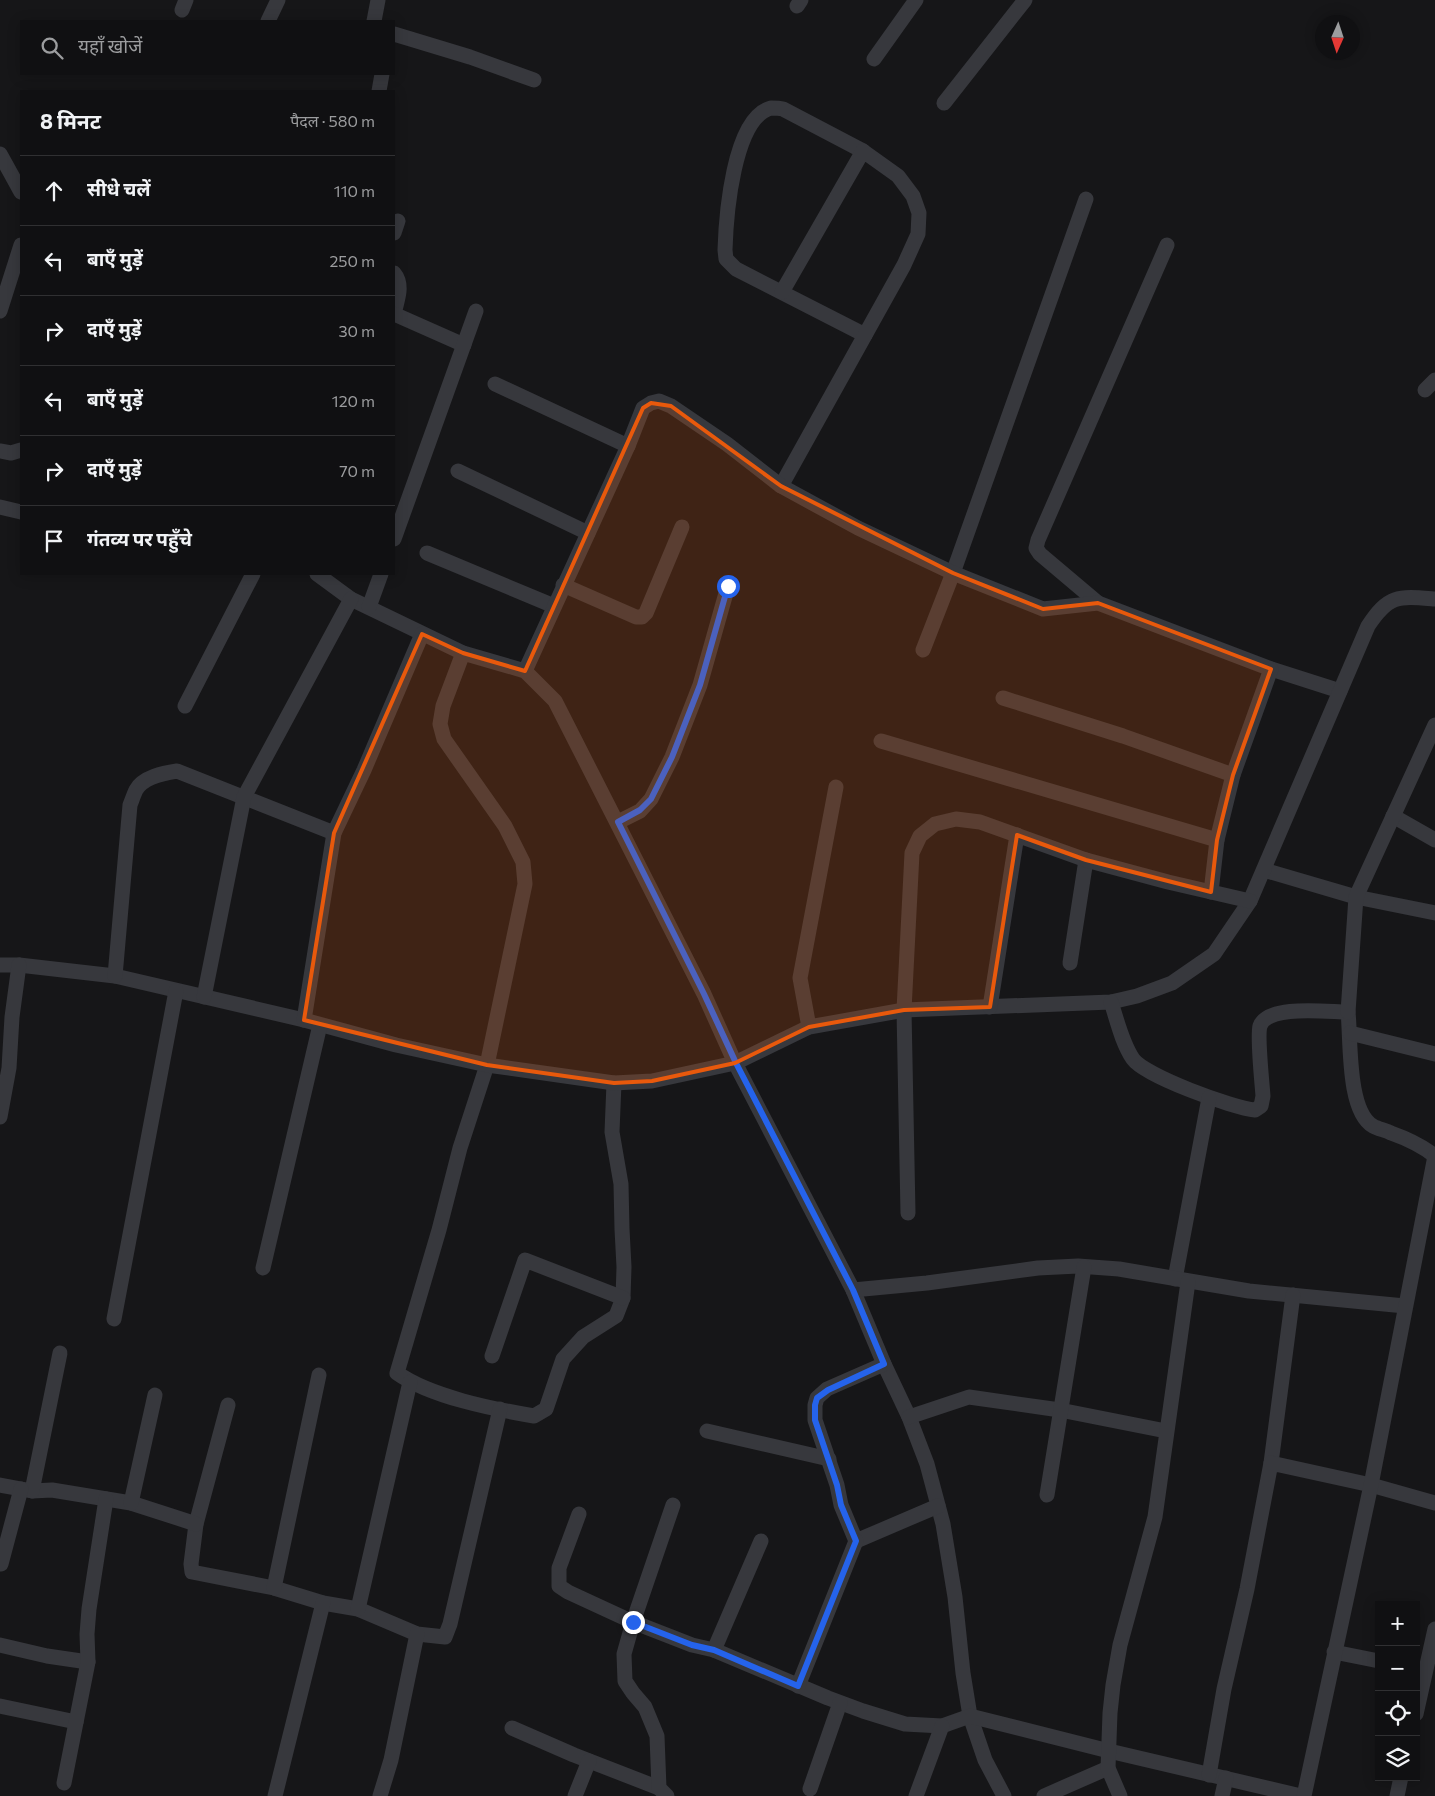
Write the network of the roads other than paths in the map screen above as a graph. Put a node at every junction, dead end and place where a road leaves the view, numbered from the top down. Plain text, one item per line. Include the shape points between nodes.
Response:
1 (278, 0) edge
2 (378, 0) edge
3 (916, 0) edge
4 (1025, 0) edge
5 (268, 20) edge
6 (374, 20) edge
7 (395, 34) edge
8 (874, 59) dead end
9 (382, 75) edge
10 (534, 80) dead end
11 (379, 90) edge
12 (944, 103) dead end
13 (862, 151) junction
14 (0, 154) edge
15 (20, 190) edge
16 (1086, 199) dead end
17 (1167, 245) dead end
18 (20, 247) edge
19 (395, 274) edge
20 (6, 275) edge
21 (782, 292) junction
22 (395, 310) edge
23 (0, 311) edge
24 (476, 311) dead end
25 (395, 314) edge
26 (865, 335) junction
27 (464, 345) junction
28 (495, 384) dead end
29 (628, 446) junction
30 (20, 450) edge
31 (0, 451) edge
32 (458, 471) dead end
33 (781, 486) junction
34 (0, 508) edge
35 (20, 512) edge
36 (682, 527) dead end
37 (588, 533) junction
38 (395, 536) edge
39 (426, 553) dead end
40 (954, 573) junction
41 (252, 575) edge
42 (318, 575) edge
43 (381, 575) edge
44 (563, 585) junction
45 (728, 586) dead end
46 (351, 599) junction
47 (1435, 599) edge
48 (1098, 603) junction
49 (554, 606) junction
50 (369, 607) junction
51 (422, 634) junction
52 (923, 650) dead end
53 (463, 653) junction
54 (1271, 669) junction
55 (525, 671) junction
56 (1340, 691) junction
57 (1003, 698) dead end
58 (185, 706) dead end
59 (1435, 725) edge
60 (881, 741) dead end
61 (1233, 775) junction
62 (836, 787) dead end
63 (244, 797) junction
64 (1393, 816) junction
65 (618, 822) junction
66 (334, 833) junction
67 (1017, 835) junction
68 (1217, 840) junction
69 (1435, 840) edge
70 (1086, 860) junction
71 (1264, 870) junction
72 (1211, 892) junction
73 (1356, 897) junction
74 (1250, 901) junction
75 (1434, 911) edge
76 (1070, 963) dead end
77 (0, 965) edge
78 (20, 965) junction
79 (115, 976) junction
80 (176, 991) junction
81 (204, 997) junction
82 (1111, 1002) junction
83 (990, 1007) junction
84 (904, 1010) junction
85 (1348, 1012) junction
86 (304, 1020) junction
87 (320, 1025) junction
88 (809, 1027) junction
89 (1350, 1033) junction
90 (1435, 1054) edge
91 (736, 1063) junction
92 (487, 1065) junction
93 (5, 1068) edge
94 (614, 1083) junction
95 (1209, 1098) junction
96 (0, 1118) edge
97 (1435, 1156) edge
98 (908, 1213) dead end
99 (1084, 1267) junction
100 (263, 1268) dead end
101 (1182, 1280) junction
102 (853, 1290) junction
103 (1293, 1295) junction
104 (623, 1298) junction
105 (1405, 1306) junction
106 (114, 1319) dead end
107 (60, 1353) dead end
108 (492, 1356) dead end
109 (884, 1364) junction
110 (319, 1375) dead end
111 (410, 1382) junction
112 (155, 1396) dead end
113 (228, 1405) dead end
114 (500, 1409) junction
115 (1060, 1410) junction
116 (910, 1417) junction
117 (707, 1431) dead end
118 (1166, 1431) junction
119 (829, 1459) junction
120 (1271, 1463) junction
121 (0, 1485) edge
122 (1371, 1485) junction
123 (27, 1490) junction
124 (1047, 1495) dead end
125 (106, 1499) junction
126 (130, 1503) junction
127 (1435, 1503) edge
128 (673, 1505) dead end
129 (938, 1506) junction
130 (579, 1514) dead end
131 (196, 1524) junction
132 (761, 1541) dead end
133 (856, 1541) junction
134 (1, 1564) edge
135 (274, 1588) junction
136 (323, 1603) junction
137 (358, 1609) junction
138 (633, 1622) junction
139 (1435, 1629) edge
140 (417, 1634) junction
141 (0, 1645) edge
142 (714, 1650) junction
143 (1334, 1652) junction
144 (1375, 1660) edge
145 (88, 1662) junction
146 (1421, 1670) edge
147 (798, 1686) junction
148 (1419, 1691) edge
149 (840, 1703) junction
150 (0, 1706) edge
151 (970, 1716) junction
152 (76, 1722) junction
153 (942, 1726) junction
154 (512, 1728) dead end
155 (1109, 1751) junction
156 (589, 1761) junction
157 (1108, 1768) junction
158 (1209, 1775) junction
159 (1226, 1778) junction
160 (1400, 1781) edge
161 (64, 1783) dead end
162 (810, 1789) dead end
163 (663, 1792) edge
164 (274, 1796) edge
165 (380, 1796) edge
166 (575, 1796) edge
167 (916, 1796) edge
168 (1004, 1796) edge
169 (1044, 1796) edge
170 (1120, 1796) edge
171 (1222, 1796) edge
172 (1302, 1796) edge
173 (1397, 1796) edge

1 - 5 street
2 - 6 street
3 - 8 street
4 - 12 street
7 - 10 street
9 - 11 street
13 - 21 street
13 - 21 street via 782,108 771,108 758,116 744,136 731,187 726,259 736,269
13 - 26 street via 898,176 919,213 918,234
14 - 15 street
16 - 40 street
17 - 48 street via 1036,548
18 - 20 street
19 - 22 street via 400,287
20 - 23 street
21 - 26 street
24 - 27 street
25 - 27 street
26 - 33 street
27 - 38 street
28 - 29 street
29 - 33 street via 643,408 659,401 727,444
29 - 37 street
30 - 31 street
32 - 37 street
33 - 40 street via 858,528
34 - 35 street
36 - 44 street via 642,617
37 - 44 street
39 - 49 street
40 - 48 street via 1043,608
40 - 52 street
41 - 58 street
42 - 46 street
43 - 50 street
44 - 49 street
45 - 65 street via 700,685 672,757 651,799 640,810
46 - 50 street
46 - 63 street
47 - 56 street via 1406,597 1388,602 1378,610
48 - 54 street
49 - 55 street
50 - 51 street
51 - 53 street
51 - 66 street
53 - 55 street
53 - 92 street via 443,706 440,724 444,739 505,826 523,862 525,884
54 - 56 street
54 - 61 street
55 - 65 street via 555,701
56 - 71 street
57 - 61 street
59 - 64 street
60 - 68 street
61 - 68 street
62 - 88 street via 800,978
63 - 66 street
63 - 79 street via 177,771 162,773 137,788 130,805
63 - 81 street
64 - 69 street
64 - 73 street
65 - 91 street
66 - 86 street
67 - 70 street
67 - 83 street
67 - 84 street via 980,822 956,819 936,824 920,836 912,853
68 - 72 street
70 - 72 street
70 - 76 street
71 - 73 street
71 - 74 street
72 - 74 street
73 - 75 street
73 - 85 street
74 - 82 street via 1214,954 1172,983
77 - 78 street
78 - 79 street
78 - 93 street
79 - 80 street
80 - 81 street
80 - 106 street
81 - 86 street
82 - 83 street
82 - 95 street via 1134,1060 1147,1071
83 - 84 street
84 - 88 street
84 - 98 street
85 - 89 street
85 - 95 street via 1279,1012 1268,1016 1260,1026 1261,1106 1255,1110 1247,1109
86 - 87 street
87 - 92 street
87 - 100 street
88 - 91 street
89 - 90 street
89 - 97 street via 1356,1103 1362,1116 1372,1126 1424,1146
91 - 94 street via 652,1081
91 - 102 street
92 - 94 street
92 - 111 street via 460,1148 440,1230 397,1373
93 - 96 street
94 - 104 street via 612,1132 622,1184
95 - 101 street
97 - 105 street
99 - 101 street via 1119,1269
99 - 102 street via 1038,1268
99 - 115 street
101 - 103 street
101 - 118 street
102 - 109 street
103 - 105 street
103 - 120 street
104 - 108 street via 525,1260
104 - 114 street via 616,1316 583,1337 563,1359 546,1409 534,1416
105 - 122 street
107 - 123 street
109 - 116 street
109 - 119 street via 817,1398 815,1420
110 - 135 street
111 - 114 street
111 - 137 street
112 - 126 street
113 - 131 street
114 - 140 street via 450,1624 444,1637
115 - 116 street via 968,1397
115 - 118 street
115 - 124 street
116 - 129 street
117 - 119 street
118 - 155 street via 1154,1517 1120,1645 1110,1713
119 - 133 street via 841,1505
120 - 122 street
120 - 158 street
121 - 123 street
122 - 127 street
122 - 143 street
123 - 125 street via 52,1490
123 - 134 street
125 - 126 street
125 - 145 street via 89,1609
126 - 131 street
128 - 138 street
129 - 133 street
129 - 151 street via 955,1597
130 - 138 street via 558,1568 559,1586
131 - 135 street via 192,1572
132 - 142 street
133 - 147 street
135 - 136 street
136 - 137 street
136 - 164 street
137 - 140 street
138 - 142 street
138 - 163 street via 624,1654 625,1681 645,1707 657,1736
139 - 146 street
140 - 165 street via 391,1760
141 - 145 street
142 - 147 street
143 - 144 street
143 - 172 street
145 - 152 street
146 - 148 street
147 - 149 street
149 - 153 street via 905,1724
149 - 162 street
150 - 152 street
151 - 153 street
151 - 155 street
151 - 168 street via 985,1760
152 - 161 street
153 - 167 street
154 - 156 street
155 - 157 street
155 - 158 street
156 - 163 street
156 - 166 street
157 - 169 street
157 - 170 street
158 - 159 street
159 - 171 street
159 - 172 street
160 - 173 street

